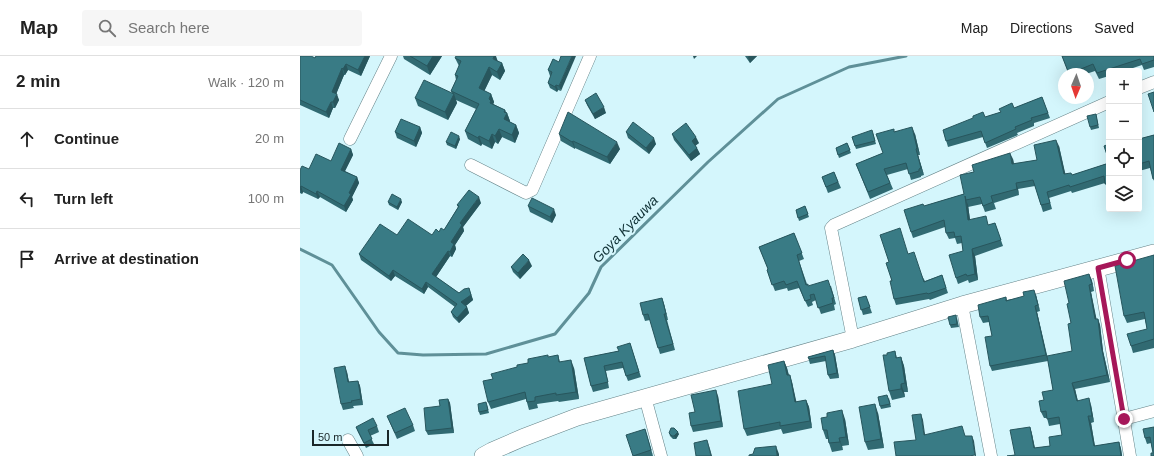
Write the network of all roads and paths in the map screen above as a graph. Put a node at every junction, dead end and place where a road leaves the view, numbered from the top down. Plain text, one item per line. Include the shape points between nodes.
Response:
1 (392, 56) edge
2 (590, 56) edge
3 (1154, 82) edge
4 (1142, 87) edge
5 (1106, 103) edge
6 (350, 139) dead end
7 (471, 165) dead end
8 (1154, 253) edge
9 (1098, 268) junction
10 (962, 305) junction
11 (853, 339) junction
12 (645, 398) junction
13 (1154, 411) edge
14 (1124, 419) junction
15 (348, 440) dead end
16 (357, 456) edge
17 (483, 456) edge
18 (661, 456) edge
19 (991, 456) edge
20 (1130, 456) edge

1 - 6 street
2 - 7 street via 532,190 526,193
3 - 4 street
5 - 11 street via 834,225 831,228
8 - 9 street
9 - 10 street
9 - 14 street
10 - 11 street
10 - 19 street
11 - 12 street
12 - 17 street via 577,417 492,450
12 - 18 street
13 - 14 street
14 - 20 street
15 - 16 street

